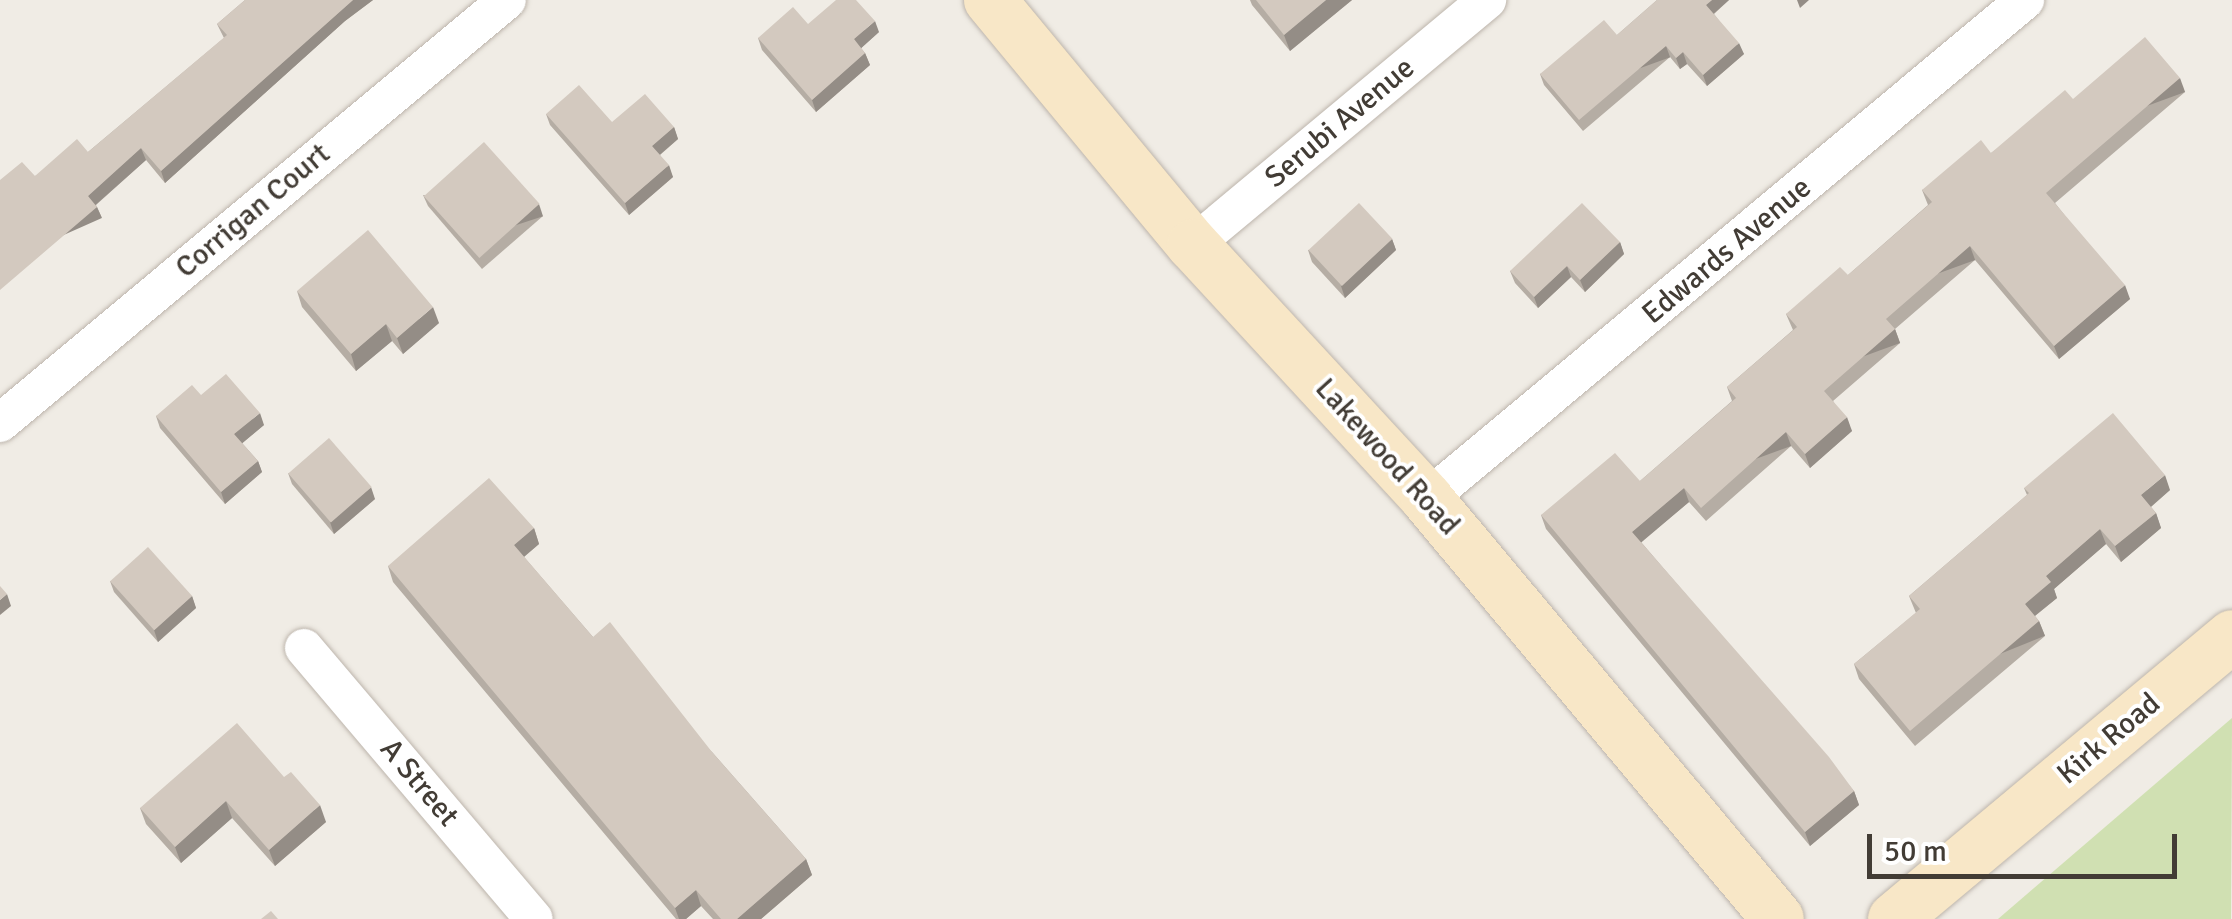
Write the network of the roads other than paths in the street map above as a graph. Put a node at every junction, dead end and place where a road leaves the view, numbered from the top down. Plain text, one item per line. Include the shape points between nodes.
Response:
1 (506, 0) edge
2 (990, 0) edge
3 (1487, 0) edge
4 (2025, 0) edge
5 (1193, 245) junction
6 (0, 423) edge
7 (1427, 499) junction
8 (2232, 636) edge
9 (304, 648) dead end
10 (534, 919) edge
11 (1778, 919) edge
12 (1894, 919) edge

1 - 6 street, Corrigan Court
2 - 5 street, Lakewood Road
3 - 5 street, Serubi Avenue
4 - 7 street, Edwards Avenue
5 - 7 street, Lakewood Road
7 - 11 street, Lakewood Road
8 - 12 street, Kirk Road
9 - 10 street, A Street

